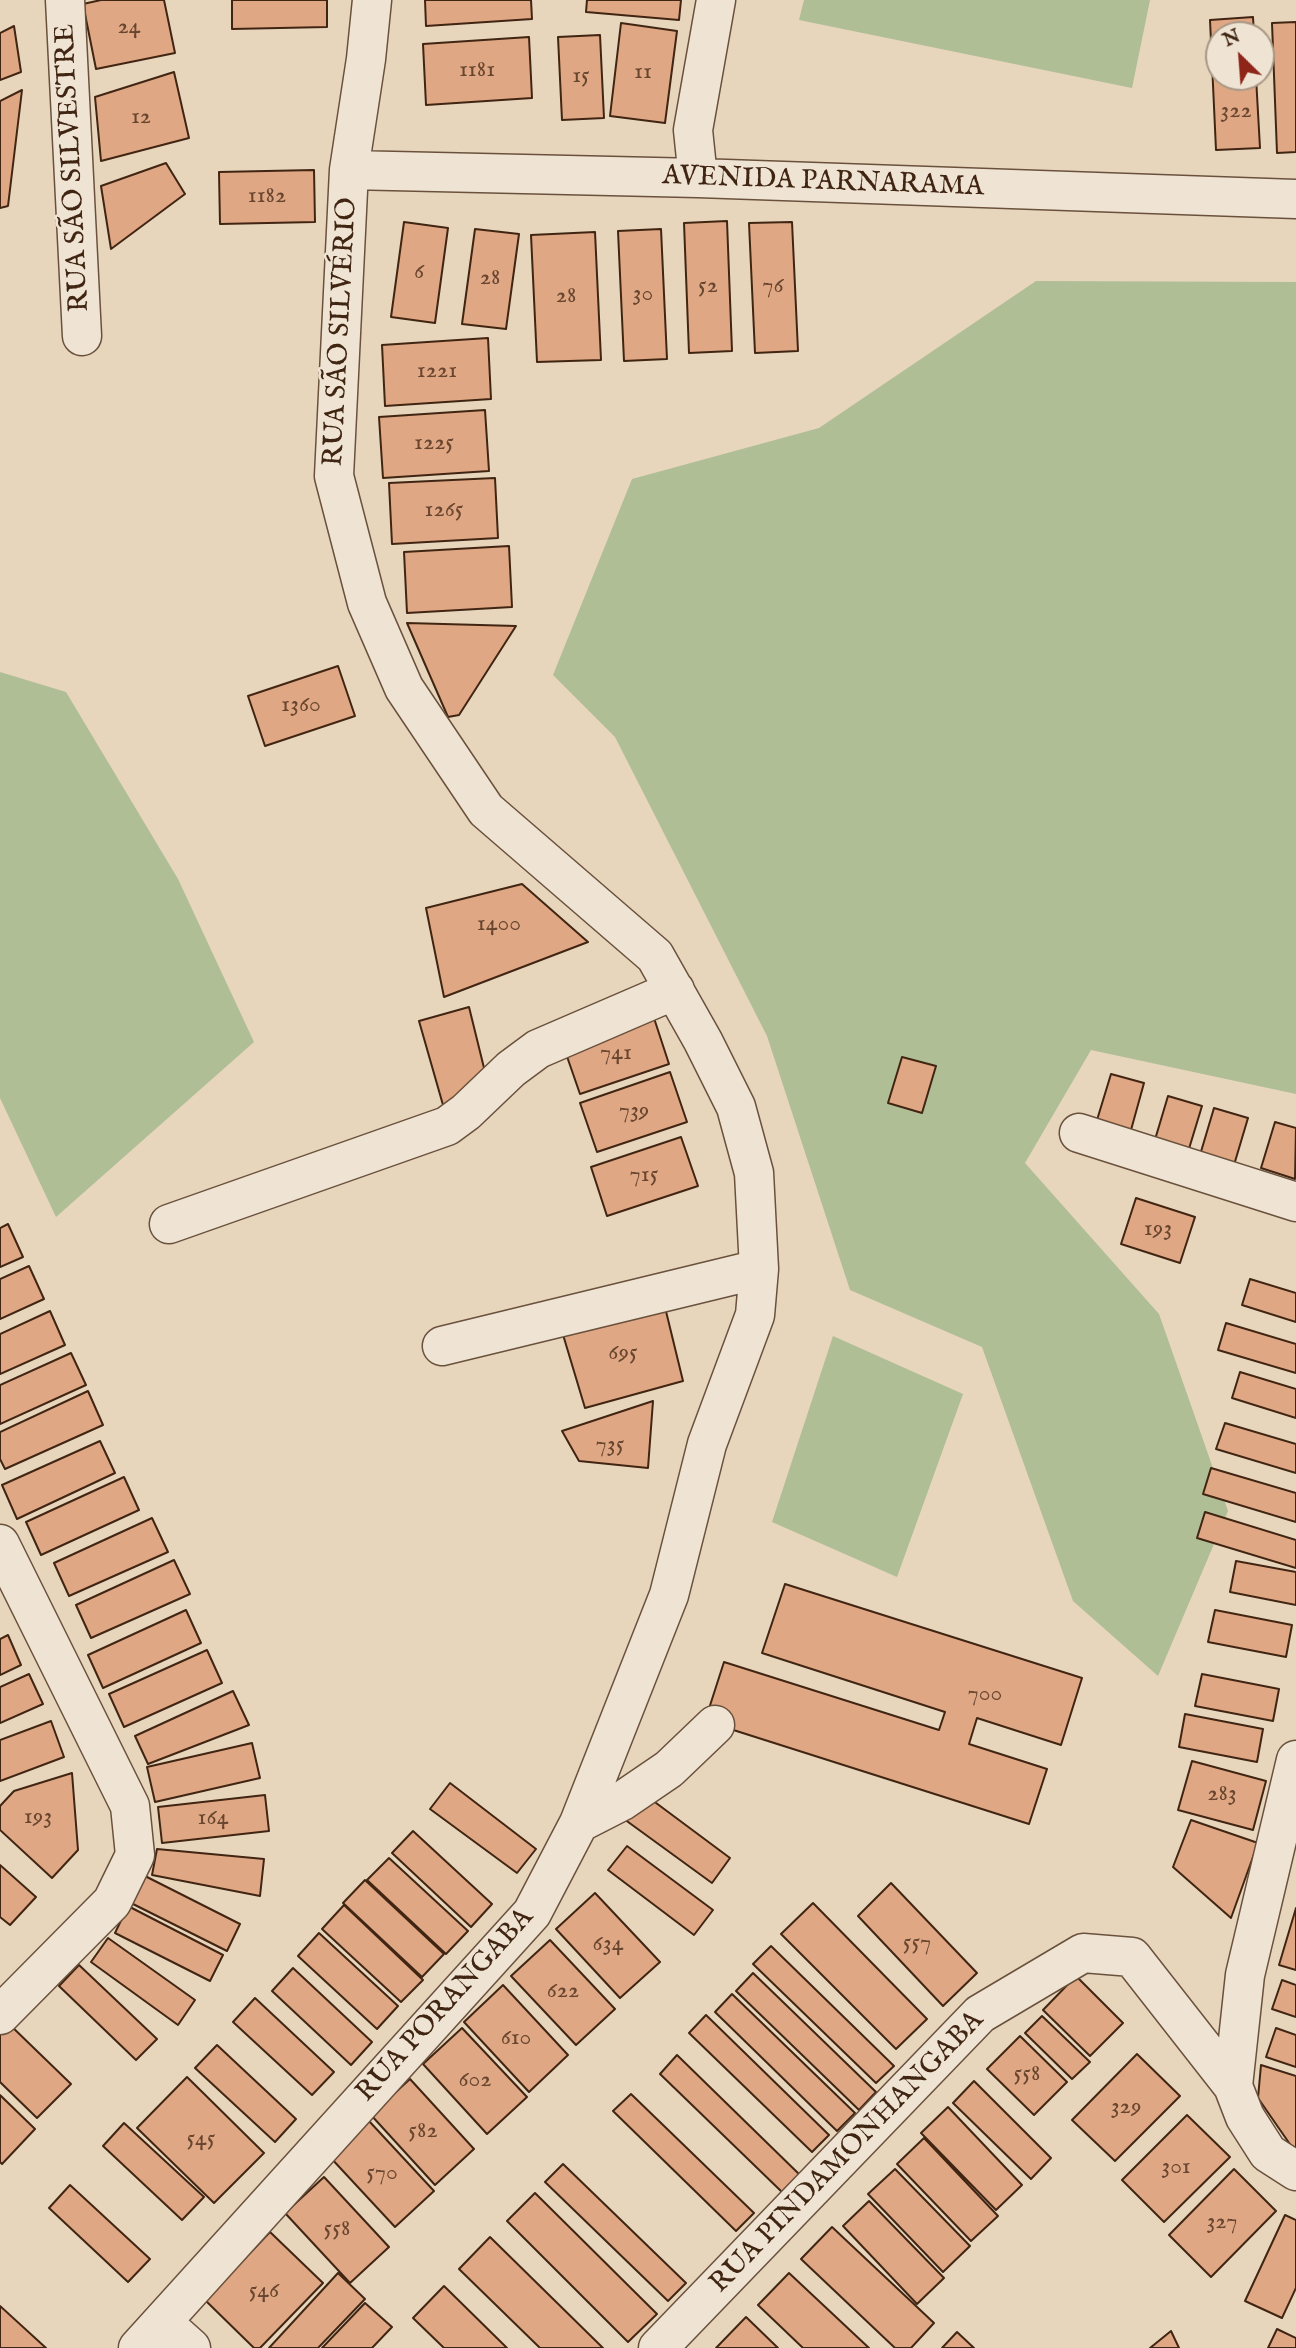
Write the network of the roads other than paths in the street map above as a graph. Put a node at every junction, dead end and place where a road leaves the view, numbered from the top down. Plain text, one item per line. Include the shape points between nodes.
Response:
1 (65, 0) edge
2 (372, 0) edge
3 (716, 0) edge
4 (349, 170) junction
5 (698, 178) junction
6 (1296, 198) edge
7 (82, 336) dead end
8 (675, 990) junction
9 (1079, 1133) dead end
10 (1296, 1202) edge
11 (169, 1224) dead end
12 (759, 1269) junction
13 (442, 1346) dead end
14 (707, 1444) joint
15 (0, 1544) edge
16 (715, 1725) dead end
17 (1296, 1760) edge
18 (579, 1823) junction
19 (0, 2015) edge
20 (1233, 2086) junction
21 (1296, 2171) edge
22 (150, 2335) edge
23 (191, 2348) edge
24 (658, 2348) edge

1 - 7 street, RUA SÃO SILVESTRE
2 - 4 street, RUA SÃO SILVÉRIO
3 - 5 street via 694,130
4 - 5 street, AVENIDA PARNARAMA
4 - 8 street, RUA SÃO SILVÉRIO via 334,476 367,603 404,688 486,810 655,956
5 - 6 street, AVENIDA PARNARAMA
8 - 11 street via 538,1049 447,1126
8 - 12 street, RUA SÃO SILVÉRIO via 736,1107 754,1173
9 - 10 street
12 - 13 street
12 - 14 street, RUA SÃO SILVÉRIO via 755,1315
14 - 18 street, RUA PORANGABA via 669,1595
15 - 19 street via 130,1806 135,1855 112,1902
16 - 18 street via 669,1769
17 - 20 street via 1245,1975
18 - 22 street, RUA PORANGABA via 532,1913
20 - 21 street via 1245,2117 1268,2153
20 - 24 street, RUA PINDAMONHANGABA via 1132,1957 1083,1952 980,2014
22 - 23 street

